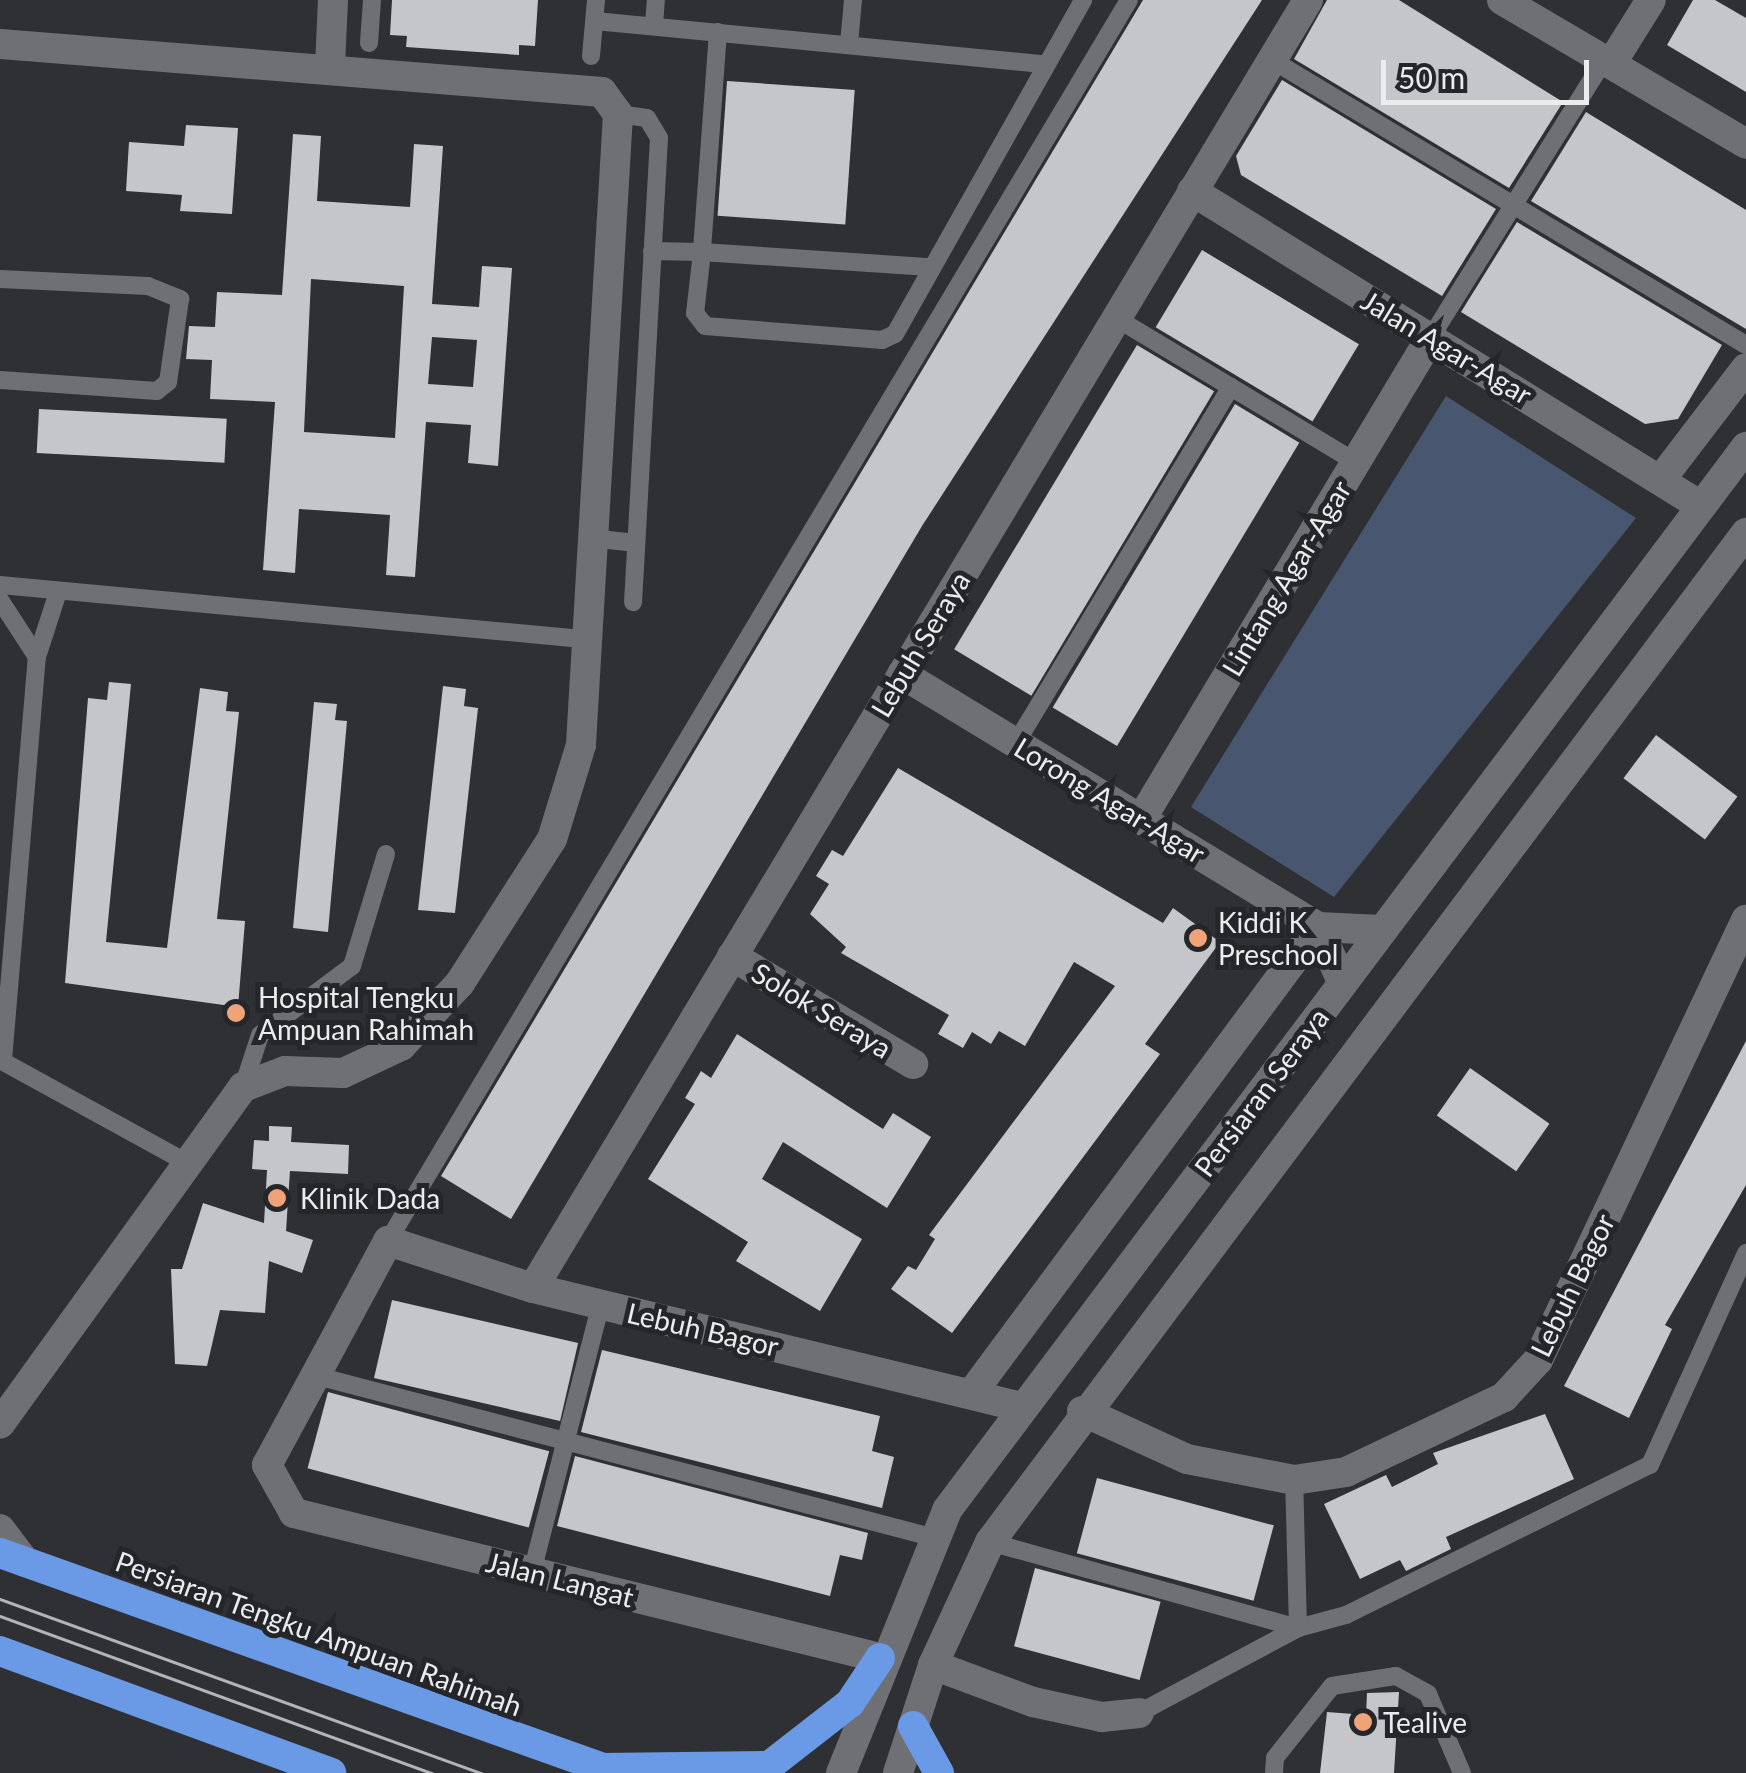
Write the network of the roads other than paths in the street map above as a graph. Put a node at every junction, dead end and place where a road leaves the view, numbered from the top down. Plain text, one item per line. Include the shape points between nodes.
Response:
1 (334, 0) edge
2 (372, 0) edge
3 (596, 0) edge
4 (656, 0) edge
5 (853, 0) edge
6 (1083, 0) edge
7 (1129, 0) edge
8 (1308, 0) edge
9 (1502, 0) edge
10 (1651, 0) edge
11 (595, 21) junction
12 (654, 26) junction
13 (718, 32) junction
14 (370, 42) dead end
15 (0, 44) edge
16 (849, 44) junction
17 (592, 56) dead end
18 (1272, 60) junction
19 (1608, 62) junction
20 (1042, 64) junction
21 (330, 66) junction
22 (618, 114) junction
23 (1746, 144) edge
24 (1192, 191) junction
25 (1513, 205) junction
26 (652, 251) junction
27 (702, 252) junction
28 (930, 268) junction
29 (0, 279) edge
30 (1116, 318) junction
31 (1431, 337) junction
32 (1746, 345) edge
33 (1746, 368) edge
34 (0, 380) edge
35 (1232, 387) junction
36 (1746, 447) edge
37 (1356, 462) junction
38 (1662, 478) junction
39 (1701, 506) junction
40 (1746, 533) edge
41 (591, 538) junction
42 (636, 543) junction
43 (0, 584) edge
44 (58, 592) junction
45 (0, 600) edge
46 (633, 602) dead end
47 (583, 638) junction
48 (37, 657) junction
49 (902, 674) junction
50 (1016, 742) junction
51 (1142, 818) junction
52 (386, 854) dead end
53 (1746, 920) edge
54 (1318, 928) junction
55 (1382, 930) junction
56 (8, 932) edge
57 (732, 956) junction
58 (1342, 982) junction
59 (1, 1060) edge
60 (913, 1064) dead end
61 (242, 1086) junction
62 (182, 1160) junction
63 (1194, 1182) junction
64 (1232, 1213) junction
65 (388, 1241) junction
66 (1746, 1253) edge
67 (533, 1288) junction
68 (601, 1304) junction
69 (321, 1377) junction
70 (972, 1393) junction
71 (8, 1394) edge
72 (1021, 1407) junction
73 (1082, 1411) junction
74 (0, 1424) edge
75 (566, 1442) junction
76 (1294, 1480) junction
77 (0, 1529) edge
78 (935, 1538) junction
79 (990, 1542) junction
80 (12, 1557) edge
81 (532, 1572) junction
82 (1298, 1628) junction
83 (0, 1652) edge
84 (880, 1658) junction
85 (933, 1666) junction
86 (1139, 1713) joint
87 (913, 1726) junction
88 (609, 1771) edge
89 (331, 1773) edge
90 (840, 1773) edge
91 (898, 1773) edge
92 (939, 1773) edge
93 (1274, 1773) edge
94 (1462, 1773) edge

1 - 21 street
2 - 14 lane
3 - 11 lane
4 - 12 lane
5 - 16 lane
6 - 20 lane
7 - 65 lane
8 - 18 street, Lebuh Seraya
9 - 19 street
10 - 19 street
11 - 12 lane
11 - 17 lane
12 - 13 lane
13 - 16 lane
13 - 27 lane
15 - 21 street
16 - 20 lane
18 - 24 street, Lebuh Seraya
18 - 25 lane
19 - 23 street
19 - 25 lane
20 - 28 lane
21 - 22 street via 602,92
22 - 26 lane via 656,127
22 - 41 street
24 - 30 street, Lebuh Seraya
24 - 31 street, Jalan Agar-Agar
25 - 31 lane
25 - 32 lane
26 - 27 lane
26 - 42 lane
27 - 28 lane
27 - 28 lane via 695,312 705,326 882,340
29 - 34 lane via 158,288 180,299 168,382 157,391
30 - 35 lane
30 - 49 street, Lebuh Seraya
31 - 37 street, Lintang Agar-Agar
31 - 38 street, Jalan Agar-Agar
33 - 38 street
35 - 37 lane
35 - 50 lane
36 - 39 street, Persiaran Seraya
37 - 51 street, Lintang Agar-Agar
38 - 39 street, Jalan Agar-Agar
39 - 55 street, Persiaran Seraya
40 - 64 street, Persiaran Seraya
41 - 42 lane
41 - 47 street
42 - 46 lane
43 - 44 lane
44 - 47 lane
44 - 48 lane
45 - 48 lane
47 - 61 street via 580,745 552,839 460,983 374,1063 285,1071
48 - 56 lane
49 - 50 street, Lorong Agar-Agar
49 - 57 street, Lebuh Seraya
50 - 51 street, Lorong Agar-Agar
51 - 54 street, Lorong Agar-Agar
52 - 61 lane via 352,966 260,1036
53 - 76 street, Lebuh Bagor via 1538,1360 1504,1396 1408,1445
54 - 55 street
54 - 58 street
54 - 70 street, Persiaran Seraya
55 - 58 street, Persiaran Seraya
56 - 59 lane
57 - 60 street, Solok Seraya
57 - 67 street, Lebuh Seraya
58 - 63 street, Persiaran Seraya
59 - 62 lane
61 - 62 street
62 - 71 street
63 - 64 street
63 - 72 street, Persiaran Seraya
64 - 73 street, Persiaran Seraya
65 - 67 street, Lebuh Bagor
65 - 69 street
66 - 82 lane via 1650,1465 1346,1615
67 - 68 street, Lebuh Bagor
68 - 70 street, Lebuh Bagor
68 - 75 lane
69 - 75 lane
69 - 81 street, Jalan Langat via 267,1465 294,1513
70 - 72 street, Lebuh Bagor
71 - 74 street
72 - 78 street, Persiaran Seraya
73 - 76 street, Lebuh Bagor via 1187,1459
73 - 79 street, Persiaran Seraya
75 - 78 lane
75 - 81 lane
76 - 82 lane
77 - 80 street
78 - 84 street, Persiaran Seraya
79 - 82 lane
79 - 85 street, Persiaran Seraya
80 - 88 highway, Persiaran Tengku Ampuan Rahimah
81 - 84 street, Jalan Langat
82 - 86 lane
83 - 89 highway
84 - 88 highway via 850,1703 769,1766
84 - 90 street, Persiaran Seraya
85 - 86 street via 1033,1702
85 - 87 street, Persiaran Seraya
87 - 91 street, Persiaran Seraya
87 - 92 highway
93 - 94 lane via 1275,1758 1332,1686 1396,1676 1428,1694

